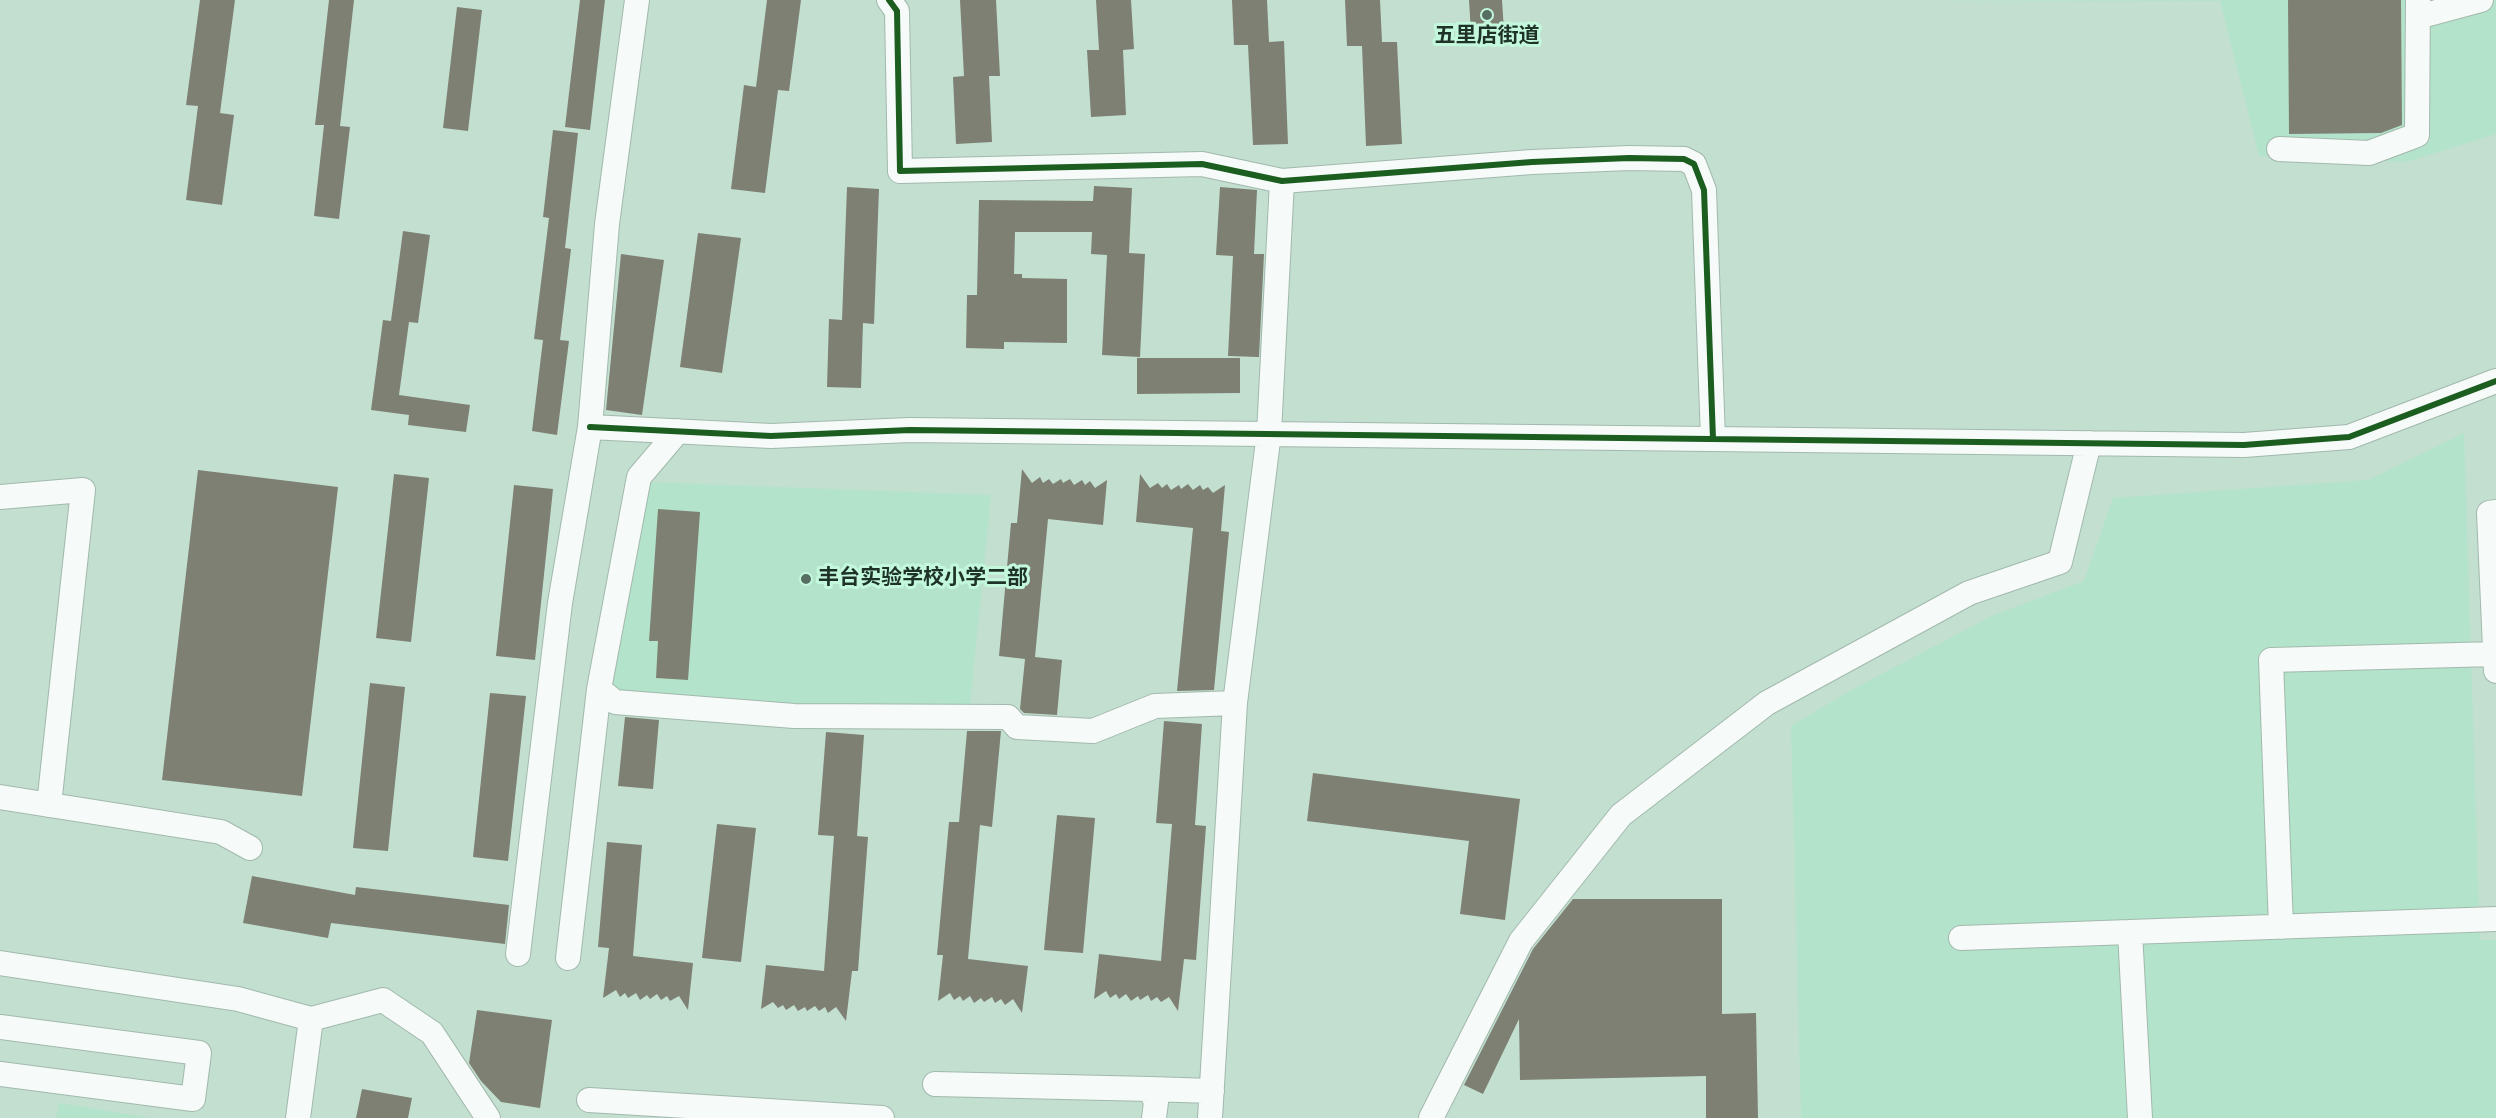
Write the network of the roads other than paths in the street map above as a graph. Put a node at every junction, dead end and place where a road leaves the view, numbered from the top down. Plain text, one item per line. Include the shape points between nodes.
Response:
1 (637, 0) edge
2 (889, 0) edge
3 (2481, 0) edge
4 (2418, 8) edge
5 (2278, 149) dead end
6 (1282, 181) junction
7 (2496, 381) edge
8 (590, 427) junction
9 (678, 431) junction
10 (1269, 433) junction
11 (1713, 439) junction
12 (2089, 443) junction
13 (0, 497) edge
14 (2496, 512) edge
15 (2495, 654) edge
16 (2496, 671) edge
17 (599, 689) junction
18 (1235, 703) junction
19 (0, 798) edge
20 (49, 805) junction
21 (250, 848) dead end
22 (2496, 920) edge
23 (2282, 927) junction
24 (2130, 932) junction
25 (1961, 938) dead end
26 (518, 954) dead end
27 (568, 958) dead end
28 (0, 963) edge
29 (311, 1019) junction
30 (0, 1027) edge
31 (0, 1074) edge
32 (935, 1084) dead end
33 (1149, 1089) junction
34 (1212, 1091) junction
35 (588, 1100) dead end
36 (298, 1118) edge
37 (488, 1118) edge
38 (882, 1118) edge
39 (1154, 1118) edge
40 (1210, 1118) edge
41 (1431, 1118) edge
42 (2140, 1118) edge

1 - 8 street via 607,224
2 - 6 street via 897,11 900,171 1202,164
3 - 4 street
4 - 5 street via 2417,135 2369,153
6 - 10 street
6 - 11 street via 1532,162 1629,158 1684,159 1694,164 1704,190
7 - 12 street via 2349,437 2244,445
8 - 9 street
8 - 26 street via 560,603
9 - 10 street via 771,436 910,430
9 - 17 street via 639,477
10 - 11 street
10 - 18 street
11 - 12 street
12 - 41 street via 2060,562 1969,593 1767,703 1621,814 1521,941
13 - 20 street via 83,490
14 - 15 street via 2489,513
15 - 16 street
15 - 23 street via 2271,660
17 - 18 street via 615,702 794,716 1008,717 1017,727 1093,731 1155,706
17 - 27 street
18 - 34 street
19 - 20 street
20 - 21 street via 221,832
22 - 23 street
23 - 24 street
24 - 25 street
24 - 42 street
28 - 29 street via 238,999
29 - 36 street
29 - 37 street via 382,1000 432,1033
30 - 31 street via 199,1053 193,1099
32 - 33 street
33 - 34 street
33 - 39 street via 1156,1102
34 - 40 street
35 - 38 street

